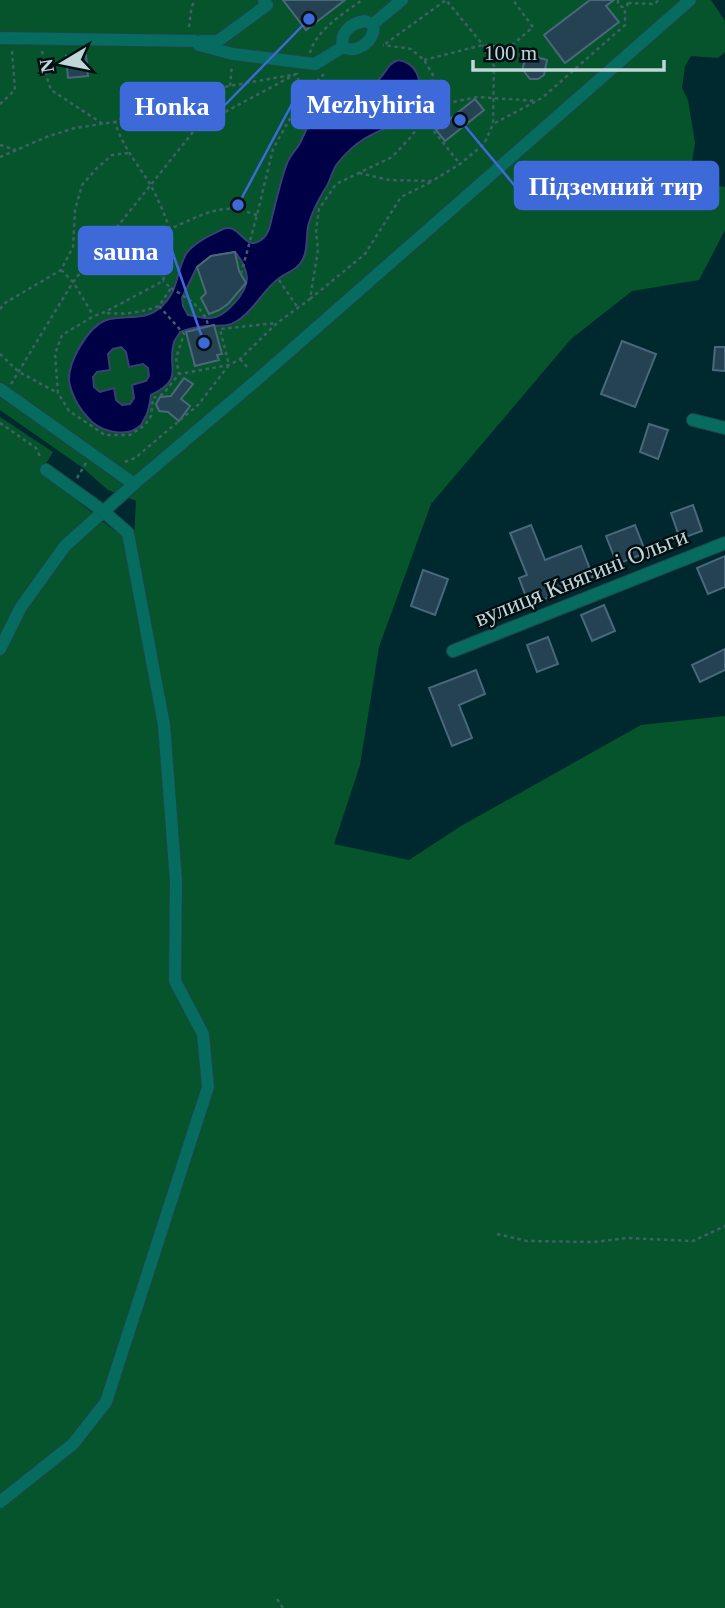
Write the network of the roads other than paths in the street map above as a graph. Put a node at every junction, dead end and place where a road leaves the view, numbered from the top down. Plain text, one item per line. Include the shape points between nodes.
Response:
1 (264, 0) edge
2 (402, 0) edge
3 (690, 0) edge
4 (373, 24) junction
5 (6, 37) edge
6 (191, 41) junction
7 (343, 47) junction
8 (3, 391) edge
9 (693, 420) dead end
10 (725, 428) edge
11 (46, 470) road end
12 (134, 484) junction
13 (103, 511) junction
14 (725, 543) edge
15 (0, 649) edge
16 (453, 651) dead end
17 (0, 1502) edge

1 - 6 street via 267,5 218,41
2 - 4 street
3 - 12 street
4 - 7 street via 372,38 356,50
4 - 7 street via 358,22 343,33
5 - 6 street
6 - 7 street via 233,54 315,64
8 - 12 street
9 - 10 street
11 - 13 street
12 - 13 street
13 - 15 street via 65,546 21,607
13 - 17 street via 128,533 164,725 176,881 175,981 203,1034 208,1087 106,1402 73,1444
14 - 16 street, вулиця Княгині Ольги

